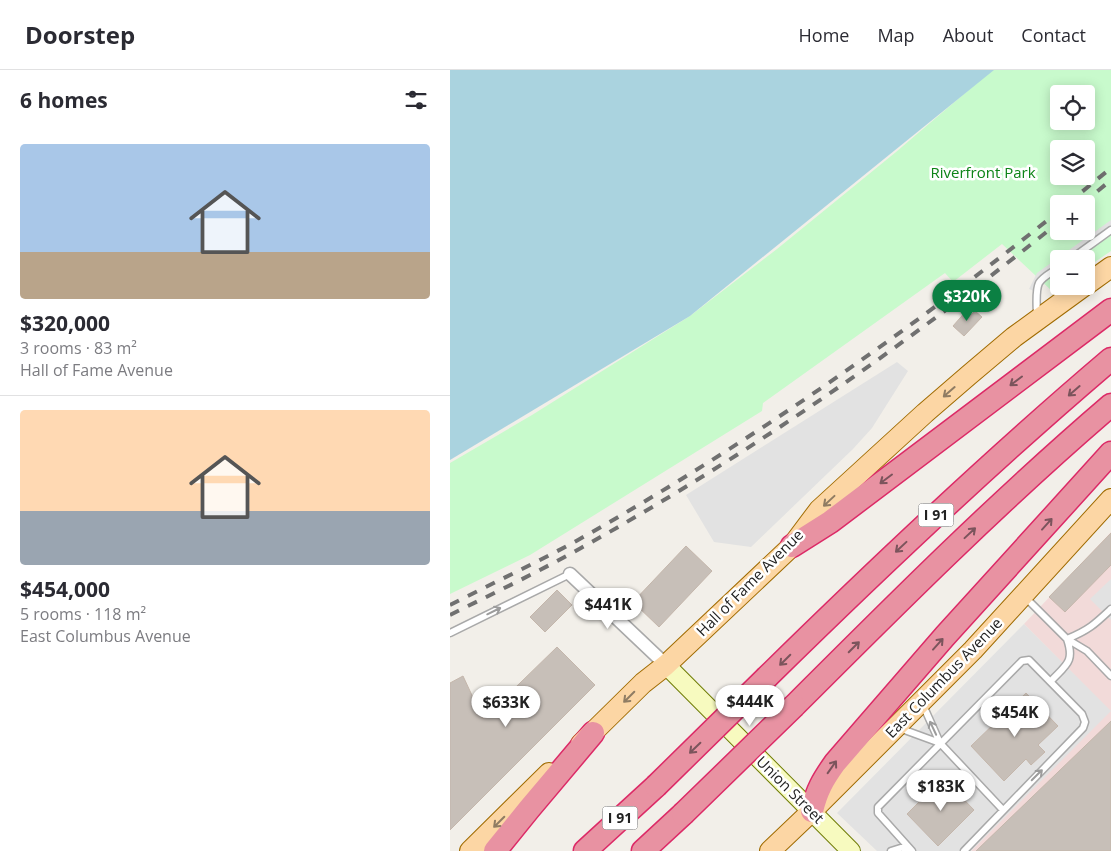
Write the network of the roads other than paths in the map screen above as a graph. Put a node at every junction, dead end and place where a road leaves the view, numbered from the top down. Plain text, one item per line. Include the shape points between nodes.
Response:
1 (1111, 230) edge
2 (1083, 250) edge
3 (1111, 267) edge
4 (1050, 274) edge
5 (1095, 278) edge
6 (1071, 295) edge
7 (1111, 310) edge
8 (1037, 320) junction
9 (1111, 359) edge
10 (1111, 405) edge
11 (1111, 453) edge
12 (1111, 499) edge
13 (792, 546) junction
14 (570, 574) joint
15 (1023, 596) junction
16 (1111, 609) edge
17 (450, 633) edge
18 (1068, 638) junction
19 (666, 665) junction
20 (1111, 676) edge
21 (1051, 682) junction
22 (921, 702) junction
23 (896, 727) junction
24 (593, 733) junction
25 (940, 743) junction
26 (1003, 810) junction
27 (812, 811) junction
28 (906, 848) edge
29 (470, 851) edge
30 (495, 851) edge
31 (585, 851) edge
32 (643, 851) edge
33 (770, 851) edge
34 (852, 851) edge
35 (891, 851) edge
36 (912, 851) edge
37 (964, 851) edge

1 - 2 lane
3 - 5 main road, Hall of Fame Avenue
4 - 8 lane via 1039,284
6 - 8 main road, Hall of Fame Avenue
7 -> 13 highway via 830,522
8 -> 13 main road, Hall of Fame Avenue via 969,374 819,510
9 -> 31 highway, I 91, bridge via 936,515
32 -> 10 highway, I 91, bridge via 961,541
27 -> 11 highway via 816,794 834,763
12 - 15 main road, East Columbus Avenue
13 - 19 main road, Hall of Fame Avenue
17 -> 14 lane
14 - 19 street
15 - 18 lane
15 - 22 main road, East Columbus Avenue
16 - 18 lane via 1093,626
18 - 20 lane via 1088,651
18 - 21 lane via 1070,658
19 -> 24 main road, Hall of Fame Avenue via 643,682
19 - 27 street, Union Street
21 - 25 lane via 1029,660 1022,661
26 -> 21 lane via 1083,728 1082,714
22 - 23 main road, East Columbus Avenue
25 -> 22 lane
23 - 25 lane
23 - 27 main road, East Columbus Avenue
24 -> 29 main road, Hall of Fame Avenue
24 - 30 highway
25 - 26 lane
25 - 28 lane via 878,807 878,813
26 - 37 lane
27 - 33 main road, East Columbus Avenue
27 - 34 street, Union Street
28 - 35 lane
28 - 36 lane

